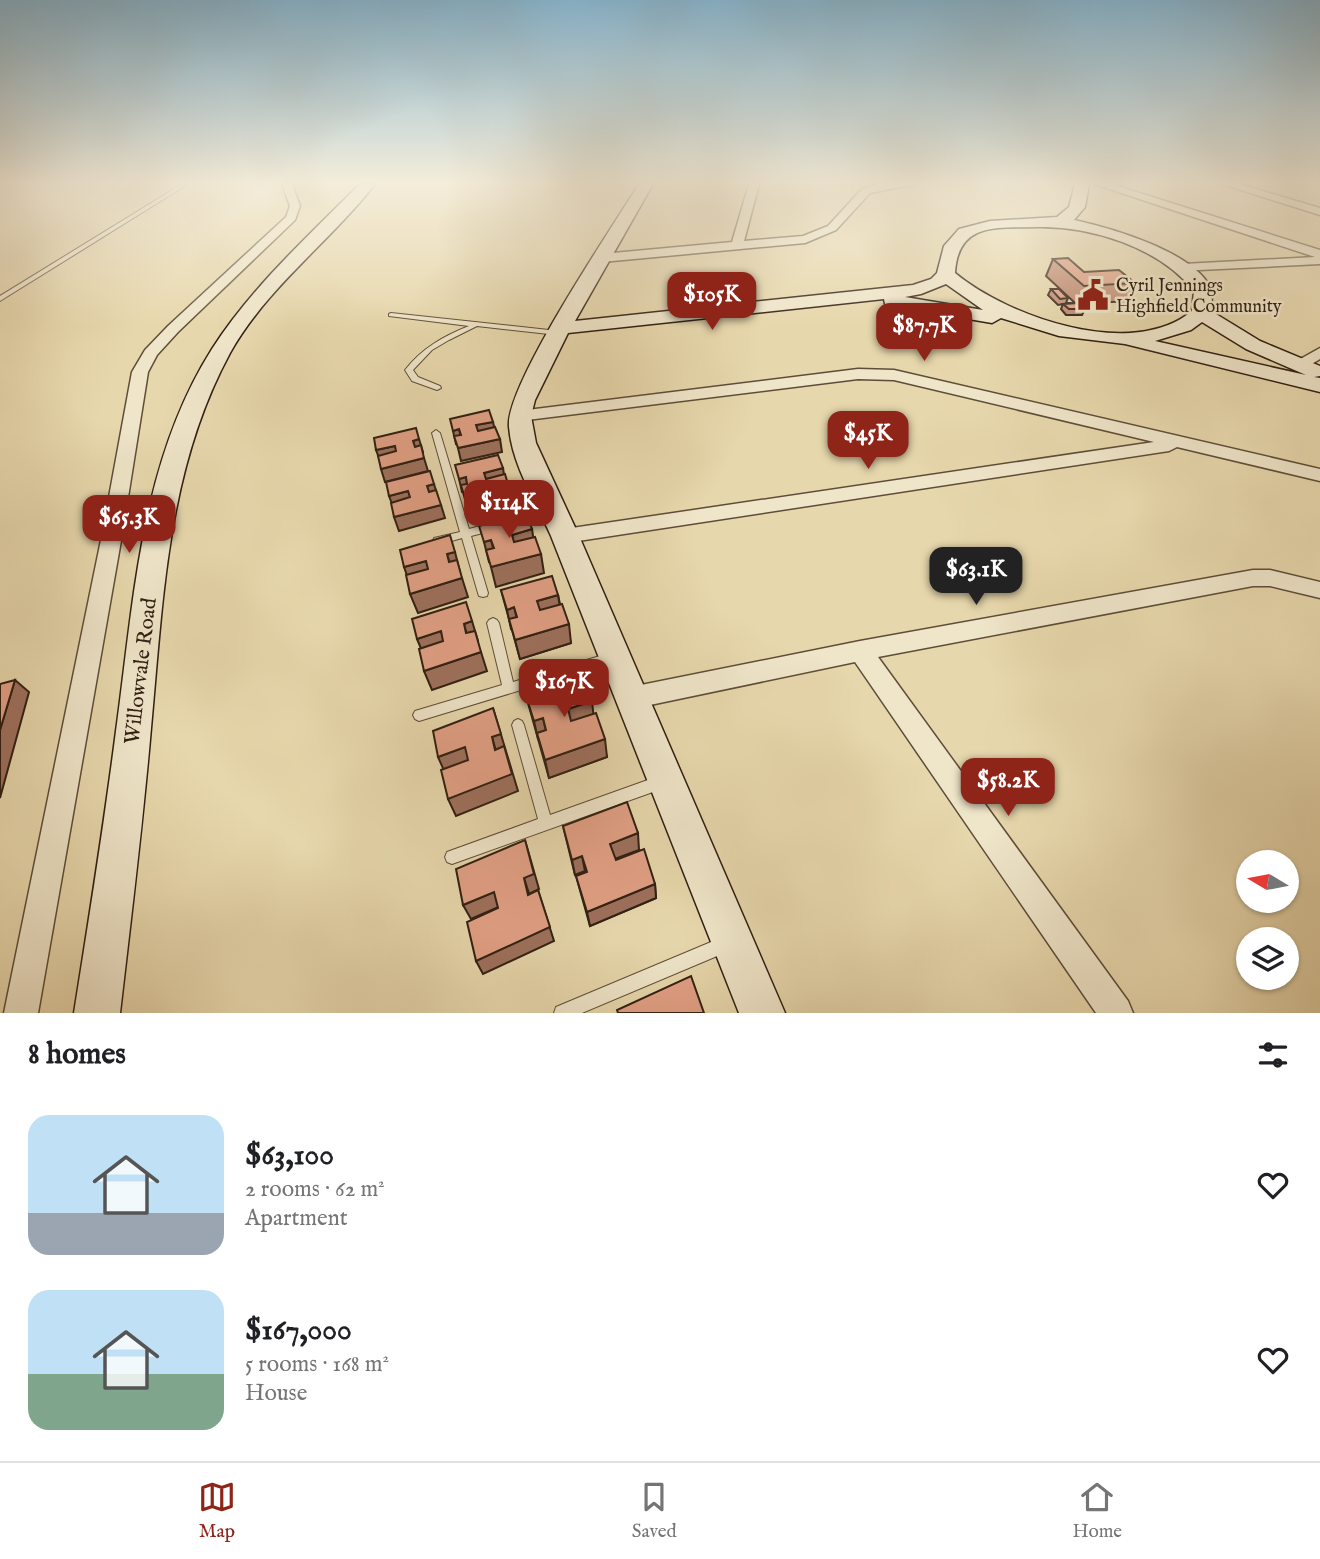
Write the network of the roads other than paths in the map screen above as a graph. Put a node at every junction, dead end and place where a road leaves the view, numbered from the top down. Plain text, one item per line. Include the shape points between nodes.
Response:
1 (110, 231) edge
2 (277, 231) edge
3 (321, 231) edge
4 (618, 231) edge
5 (741, 231) edge
6 (826, 231) edge
7 (965, 231) edge
8 (1101, 231) edge
9 (1248, 231) edge
10 (737, 246) junction
11 (1320, 254) edge
12 (602, 258) junction
13 (1320, 260) edge
14 (1183, 268) junction
15 (946, 275) junction
16 (859, 296) junction
17 (0, 299) edge
18 (1201, 313) junction
19 (391, 315) dead end
20 (1032, 323) junction
21 (475, 326) junction
22 (560, 331) junction
23 (1114, 337) junction
24 (1320, 352) edge
25 (1300, 365) junction
26 (1320, 373) edge
27 (1320, 385) edge
28 (437, 388) dead end
29 (520, 416) junction
30 (436, 433) dead end
31 (1177, 443) junction
32 (1320, 475) edge
33 (559, 523) junction
34 (467, 533) junction
35 (431, 543) edge
36 (1320, 590) edge
37 (483, 593) dead end
38 (493, 623) dead end
39 (860, 650) junction
40 (614, 656) junction
41 (509, 688) junction
42 (631, 698) junction
43 (419, 715) dead end
44 (518, 725) dead end
45 (665, 780) junction
46 (546, 824) junction
47 (452, 857) dead end
48 (732, 941) junction
49 (21, 1013) edge
50 (97, 1013) edge
51 (562, 1013) edge
52 (762, 1013) edge
53 (1116, 1013) edge

1 - 17 lane
2 - 49 street via 173,329 150,353 140,372
3 - 50 street, Willowvale Road via 279,274 220,351 195,400 176,455 161,511 150,584
4 - 12 street
5 - 10 street
6 - 10 street
7 - 15 street via 957,238
8 - 14 street
9 - 11 street
10 - 12 street
12 - 22 street
13 - 14 street
14 - 18 street via 1203,291
15 - 16 street via 915,290
15 - 20 street via 989,307
16 - 20 street
16 - 22 street
18 - 23 street via 1184,326
18 - 25 street
19 - 21 lane
20 - 23 street via 1070,334
21 - 22 lane
21 - 28 lane via 416,359 410,370 415,379
22 - 29 street via 535,375
23 - 27 street
24 - 25 street
25 - 26 street
29 - 31 street via 874,374 913,379
29 - 33 street via 527,449
30 - 34 lane
31 - 32 street
31 - 33 street via 1126,454
33 - 34 lane
33 - 40 street
34 - 35 lane
34 - 37 lane
36 - 39 street via 1253,578
38 - 41 lane
39 - 42 street
39 - 53 street
40 - 41 lane
40 - 42 street
41 - 43 lane
42 - 45 street
44 - 46 lane
45 - 46 lane
45 - 48 street
46 - 47 lane
48 - 51 lane
48 - 52 street

